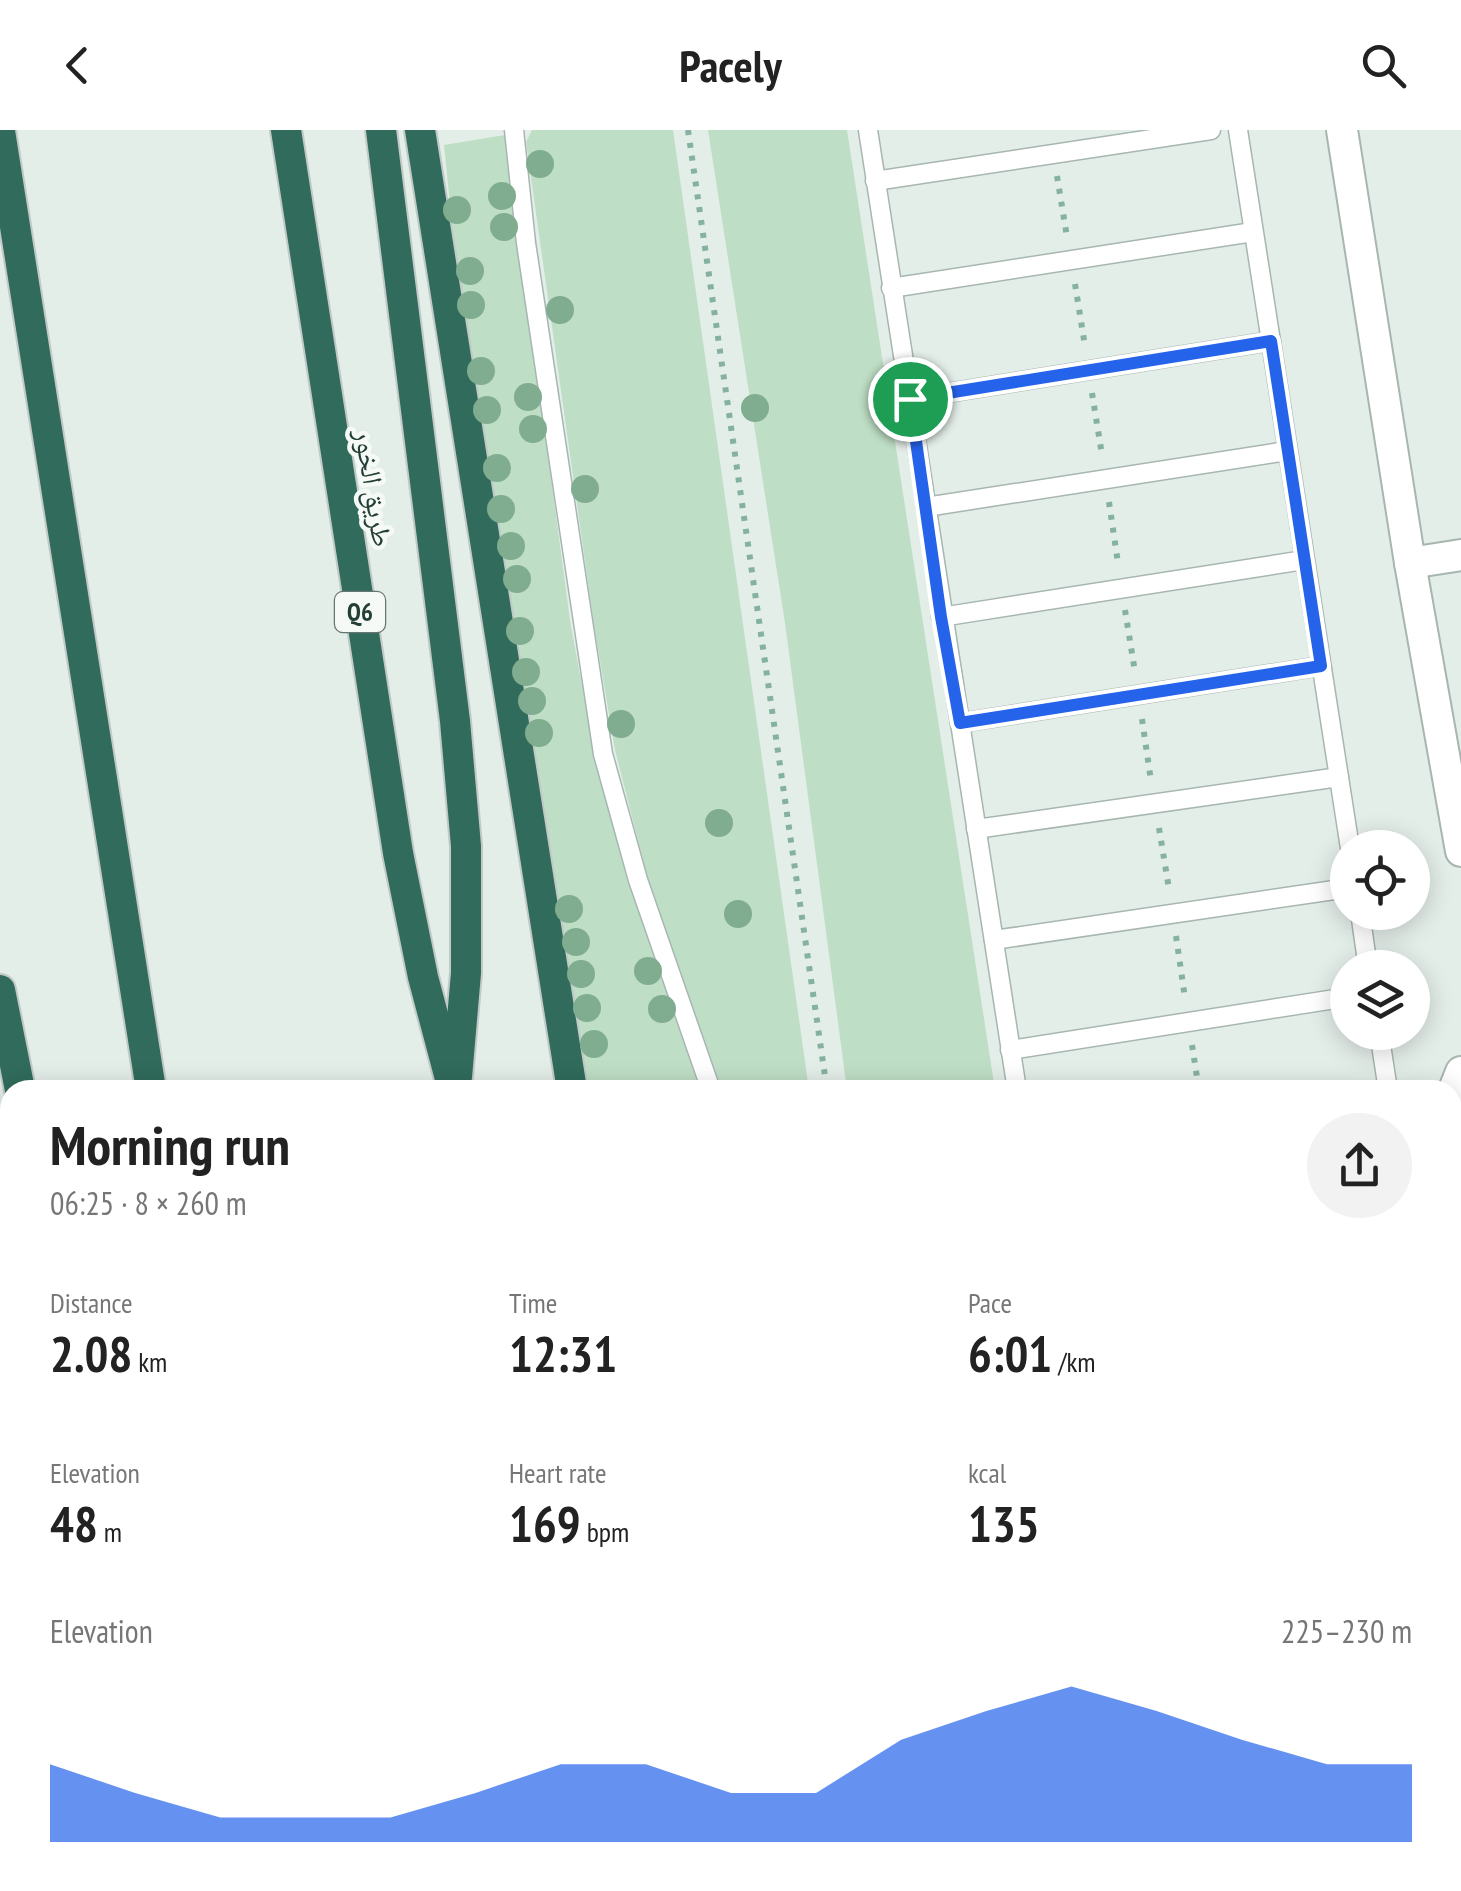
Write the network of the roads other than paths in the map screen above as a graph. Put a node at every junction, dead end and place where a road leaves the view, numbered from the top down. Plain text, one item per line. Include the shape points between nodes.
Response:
1 (0, 130) edge
2 (286, 130) edge
3 (381, 130) edge
4 (420, 130) edge
5 (514, 130) edge
6 (868, 130) edge
7 (1211, 130) edge
8 (1238, 130) edge
9 (1342, 130) edge
10 (875, 181) junction
11 (1253, 232) junction
12 (891, 288) junction
13 (1271, 341) junction
14 (910, 399) junction
15 (1287, 450) junction
16 (926, 506) junction
17 (1461, 555) edge
18 (1304, 560) junction
19 (1410, 564) junction
20 (941, 617) junction
21 (1321, 666) junction
22 (960, 723) junction
23 (1339, 778) junction
24 (976, 829) junction
25 (1347, 830) edge
26 (1461, 850) edge
27 (1330, 891) edge
28 (994, 940) junction
29 (0, 990) edge
30 (1330, 1000) edge
31 (1010, 1050) junction
32 (1381, 1050) edge
33 (18, 1080) edge
34 (149, 1080) edge
35 (451, 1080) edge
36 (455, 1080) edge
37 (570, 1080) edge
38 (708, 1080) edge
39 (1015, 1080) edge
40 (1386, 1080) edge

1 - 34 highway
2 - 35 highway, طريق الخور / Q6 via 398,853
3 - 36 highway via 466,846 466,974
4 - 37 highway
5 - 38 lane via 603,754 638,880
6 - 10 lane
7 - 10 lane
8 - 11 lane
9 - 19 street
10 - 12 lane
11 - 12 lane
11 - 13 lane
12 - 14 lane
13 - 14 lane
13 - 15 lane
14 - 16 lane
15 - 16 lane
15 - 18 lane
16 - 20 lane
17 - 19 street
18 - 20 lane
18 - 21 lane
19 - 26 street
20 - 22 lane
21 - 22 lane
21 - 23 lane
22 - 24 lane
23 - 24 lane
23 - 25 lane
24 - 28 lane
27 - 28 lane
28 - 31 lane
29 - 33 highway
30 - 31 lane
31 - 39 lane
32 - 40 lane

